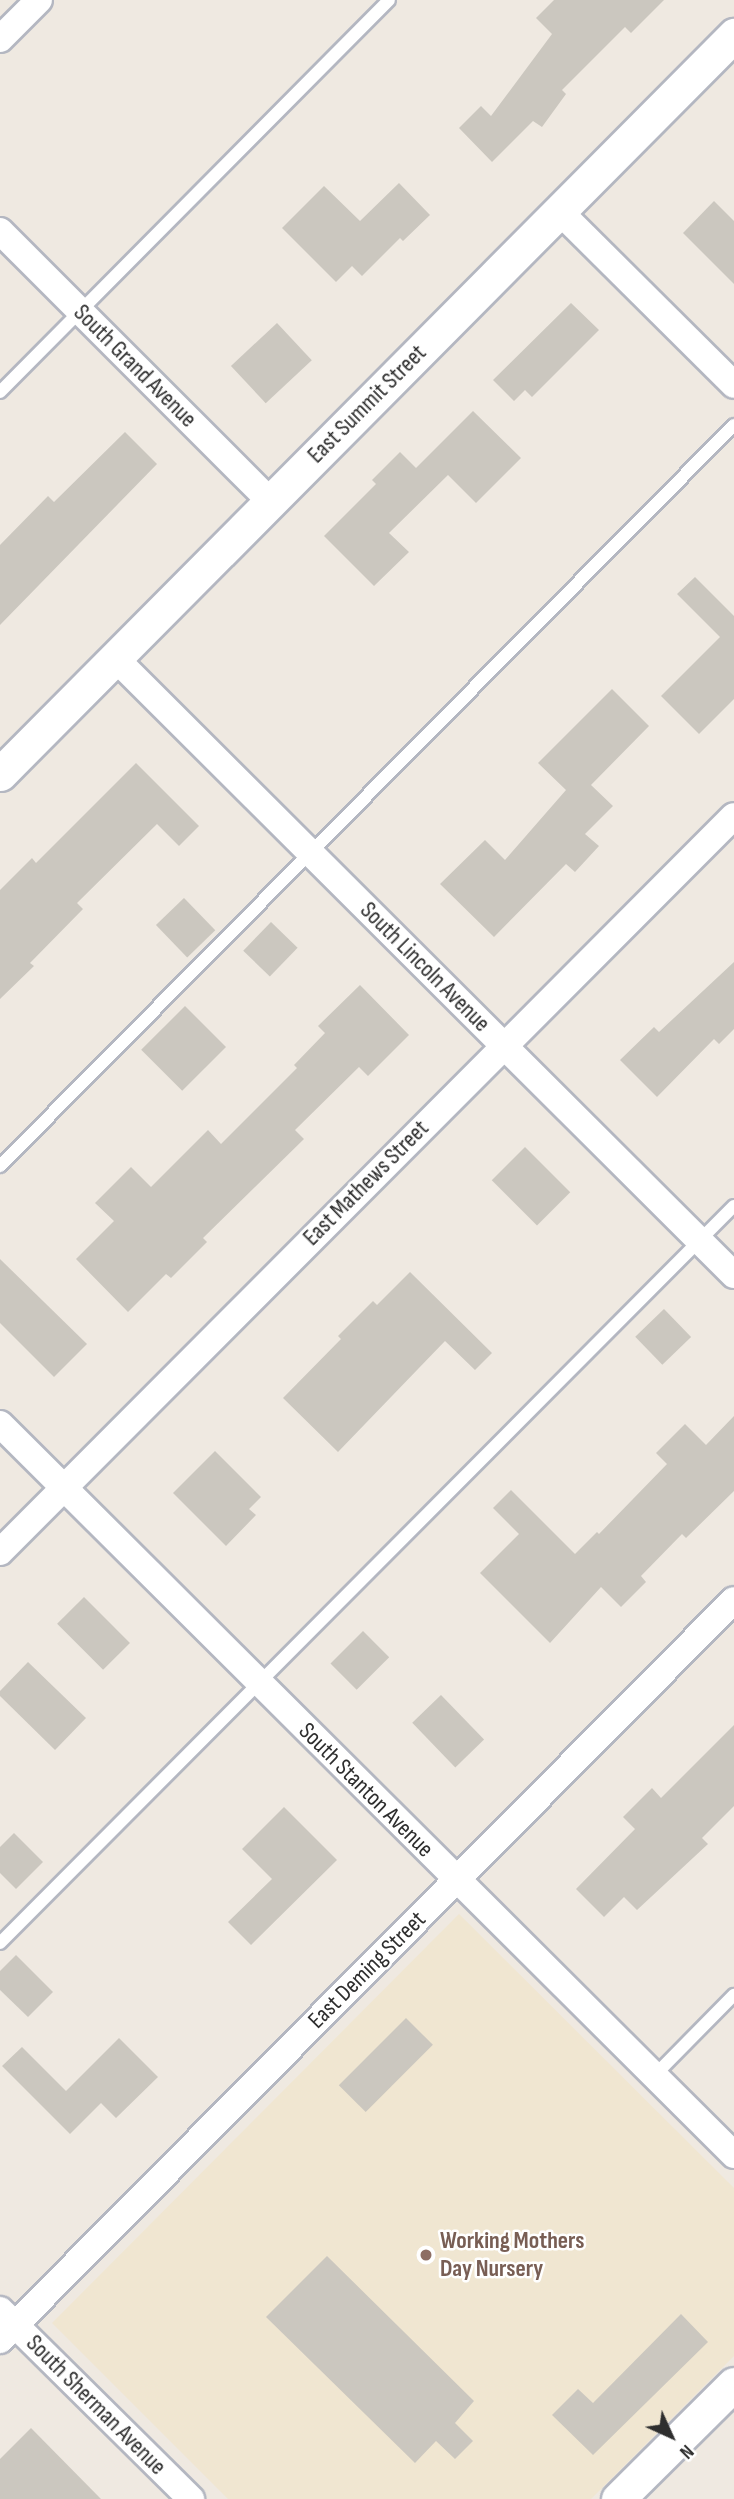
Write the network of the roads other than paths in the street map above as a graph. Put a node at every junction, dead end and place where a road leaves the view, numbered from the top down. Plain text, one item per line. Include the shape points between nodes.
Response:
1 (39, 0) edge
2 (388, 0) edge
3 (734, 35) edge
4 (0, 40) edge
5 (560, 212) junction
6 (0, 231) edge
7 (80, 312) junction
8 (734, 385) edge
9 (0, 392) edge
10 (734, 425) edge
11 (270, 501) junction
12 (115, 659) junction
13 (0, 774) edge
14 (734, 816) edge
15 (310, 853) junction
16 (504, 1045) junction
17 (0, 1166) edge
18 (734, 1206) edge
19 (700, 1241) junction
20 (734, 1275) edge
21 (0, 1424) edge
22 (64, 1488) junction
23 (0, 1552) edge
24 (734, 1600) edge
25 (258, 1683) junction
26 (456, 1880) junction
27 (0, 1943) edge
28 (734, 1995) edge
29 (654, 2076) junction
30 (734, 2155) edge
31 (5, 2325) edge
32 (734, 2384) edge
33 (191, 2499) edge
34 (618, 2499) edge

1 - 4 street
2 - 7 lane
3 - 5 street, East Summit Street
5 - 8 street
5 - 11 street, East Summit Street
6 - 7 street, South Grand Avenue
7 - 9 lane
7 - 11 street, South Grand Avenue
10 - 15 lane
11 - 12 street, East Summit Street
12 - 13 street, East Summit Street
12 - 15 street, South Lincoln Avenue
14 - 16 street, East Mathews Street
15 - 16 street, South Lincoln Avenue
15 - 17 lane
16 - 19 street, South Lincoln Avenue
16 - 22 street, East Mathews Street
18 - 19 lane
19 - 20 street, South Lincoln Avenue
19 - 25 lane
21 - 22 street, South Stanton Avenue
22 - 23 street, East Mathews Street
22 - 25 street, South Stanton Avenue
24 - 26 street, East Deming Street
25 - 26 street, South Stanton Avenue
25 - 27 lane
26 - 29 street, South Stanton Avenue
26 - 31 street, East Deming Street
28 - 29 lane
29 - 30 street, South Stanton Avenue
31 - 33 street, South Sherman Avenue
32 - 34 street

